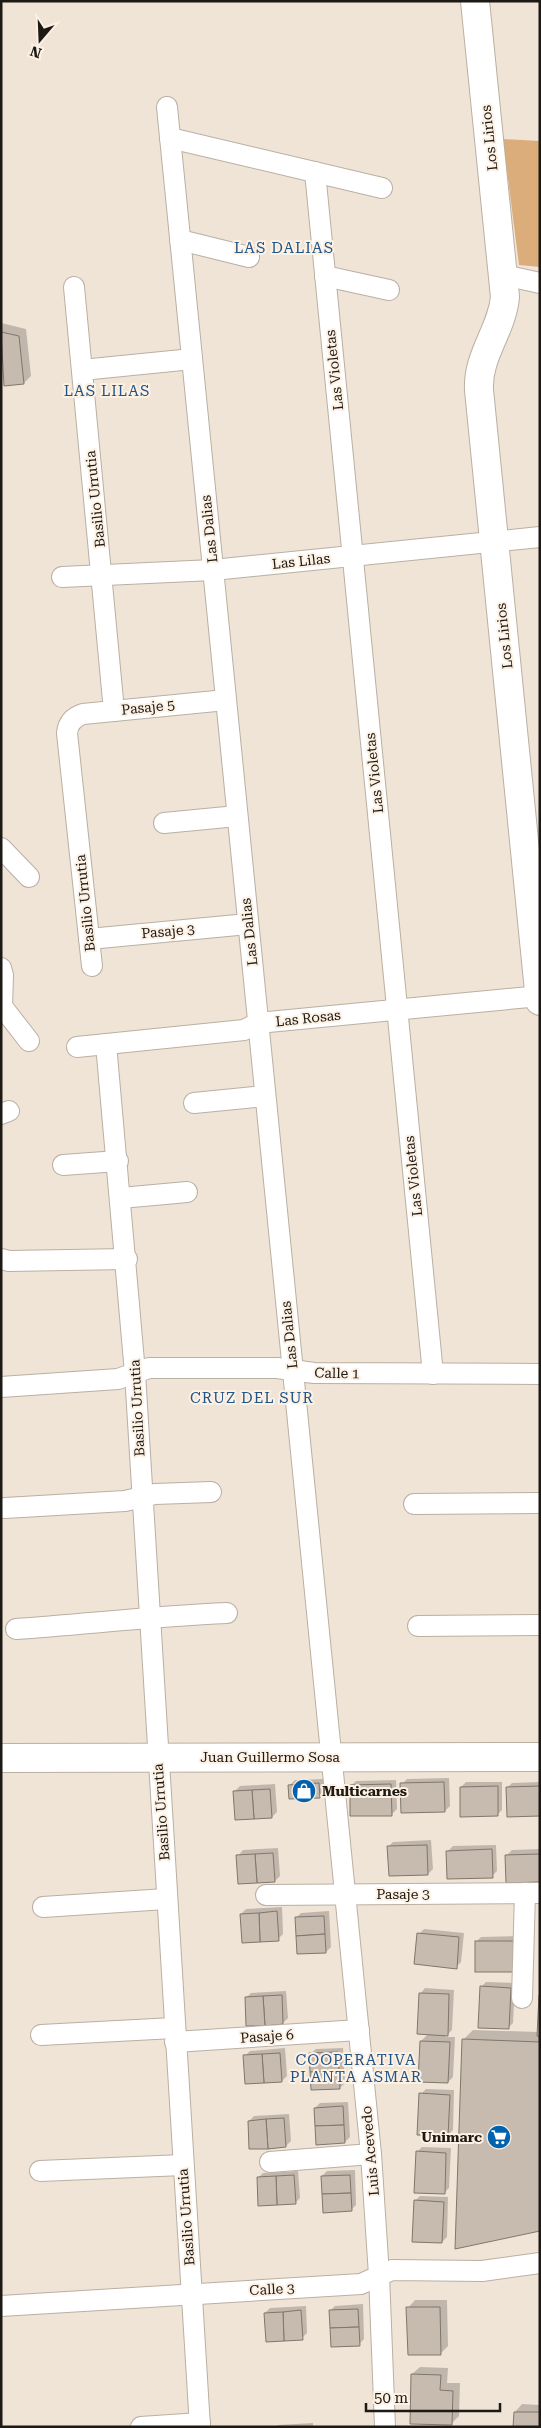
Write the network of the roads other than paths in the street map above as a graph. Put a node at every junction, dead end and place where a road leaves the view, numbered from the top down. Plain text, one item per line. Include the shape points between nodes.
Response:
1 (475, 1) edge
2 (167, 107) dead end
3 (170, 138) junction
4 (315, 172) junction
5 (382, 188) dead end
6 (180, 240) junction
7 (249, 257) dead end
8 (503, 275) junction
9 (325, 276) junction
10 (540, 283) edge
11 (74, 288) dead end
12 (389, 290) dead end
13 (192, 359) junction
14 (82, 370) junction
15 (540, 538) edge
16 (495, 542) junction
17 (352, 556) junction
18 (213, 570) junction
19 (102, 575) junction
20 (62, 577) dead end
21 (226, 700) junction
22 (114, 711) junction
23 (71, 720) joint
24 (237, 816) junction
25 (164, 823) dead end
26 (1, 848) edge
27 (30, 877) dead end
28 (248, 924) junction
29 (89, 939) junction
30 (92, 966) dead end
31 (1, 968) edge
32 (540, 996) edge
33 (540, 1001) edge
34 (2, 1006) edge
35 (397, 1010) junction
36 (258, 1023) junction
37 (29, 1041) dead end
38 (106, 1044) junction
39 (77, 1047) dead end
40 (265, 1096) junction
41 (194, 1102) dead end
42 (118, 1161) junction
43 (63, 1165) dead end
44 (187, 1192) dead end
45 (121, 1198) junction
46 (1, 1259) edge
47 (127, 1259) junction
48 (292, 1370) junction
49 (135, 1373) junction
50 (433, 1374) junction
51 (540, 1374) edge
52 (1, 1387) edge
53 (211, 1492) dead end
54 (142, 1497) junction
55 (540, 1503) edge
56 (414, 1504) dead end
57 (5, 1508) dead end
58 (227, 1613) dead end
59 (150, 1618) junction
60 (540, 1625) edge
61 (418, 1626) dead end
62 (16, 1629) dead end
63 (158, 1757) junction
64 (331, 1757) junction
65 (540, 1757) edge
66 (1, 1758) edge
67 (532, 1893) edge
68 (345, 1894) junction
69 (266, 1895) dead end
70 (166, 1899) junction
71 (42, 1908) dead end
72 (522, 1998) dead end
73 (359, 2030) junction
74 (41, 2035) dead end
75 (175, 2035) junction
76 (371, 2154) junction
77 (270, 2162) dead end
78 (183, 2165) junction
79 (40, 2171) dead end
80 (540, 2263) edge
81 (379, 2275) junction
82 (191, 2294) junction
83 (1, 2306) edge
84 (200, 2425) edge
85 (141, 2427) edge
86 (385, 2427) edge

1 - 8 street, Los Lirios
2 - 3 street, Las Dalias
3 - 4 street
3 - 6 street, Las Dalias
4 - 5 street
4 - 9 street, Las Violetas
6 - 7 street
6 - 13 street, Las Dalias
8 - 10 street
8 - 16 street, Los Lirios via 503,310 481,364 478,380
9 - 12 street
9 - 17 street, Las Violetas
11 - 14 street, Basilio Urrutia
13 - 14 street
13 - 18 street, Las Dalias
14 - 19 street, Basilio Urrutia
15 - 16 street, Las Lilas
16 - 17 street, Las Lilas
16 - 32 street, Los Lirios
17 - 18 street, Las Lilas
17 - 35 street, Las Violetas
18 - 19 street, Las Lilas
18 - 21 street, Las Dalias
19 - 20 street, Las Lilas
19 - 22 street, Basilio Urrutia
21 - 22 street, Pasaje 5
21 - 24 street, Las Dalias
22 - 23 street, Pasaje 5 via 83,714
23 - 29 street, Basilio Urrutia via 67,733
24 - 25 street
24 - 28 street, Las Dalias
26 - 27 street
28 - 29 street, Pasaje 3
28 - 36 street, Las Dalias
29 - 30 street, Basilio Urrutia
31 - 34 street
32 - 33 street, Los Lirios
32 - 35 street, Las Rosas
34 - 37 street
35 - 36 street, Las Rosas
35 - 50 street, Las Violetas
36 - 38 street, Las Rosas via 244,1030
36 - 40 street, Las Dalias
38 - 39 street, Las Rosas
38 - 42 street, Basilio Urrutia
40 - 41 street
40 - 48 street, Las Dalias
42 - 43 street
42 - 45 street, Basilio Urrutia
44 - 45 street
45 - 47 street, Basilio Urrutia
46 - 47 street
47 - 49 street, Basilio Urrutia
48 - 49 street, Calle 1 via 149,1368
48 - 50 street, Calle 1
48 - 64 street, Las Dalias
49 - 52 street, Calle 1 via 118,1379
49 - 54 street, Basilio Urrutia
50 - 51 street, Calle 1
53 - 54 street
54 - 57 street via 125,1502
54 - 59 street, Basilio Urrutia
55 - 56 street
58 - 59 street
59 - 62 street
59 - 63 street, Basilio Urrutia
60 - 61 street
63 - 64 street, Juan Guillermo Sosa
63 - 66 street, Juan Guillermo Sosa
63 - 70 street, Basilio Urrutia
64 - 65 street, Juan Guillermo Sosa
64 - 68 street, Luis Acevedo
67 - 68 street, Pasaje 3
67 - 72 street
68 - 69 street, Pasaje 3
68 - 73 street, Luis Acevedo
70 - 71 street
70 - 75 street, Basilio Urrutia
73 - 75 street, Pasaje 6
73 - 76 street, Luis Acevedo
74 - 75 street, Pasaje 6
75 - 78 street, Basilio Urrutia
76 - 77 street
76 - 81 street, Luis Acevedo
78 - 79 street
78 - 82 street, Basilio Urrutia
80 - 81 street, Calle 3 via 482,2271 392,2270
81 - 82 street, Calle 3 via 361,2284
81 - 86 street, Luis Acevedo
82 - 83 street, Calle 3
82 - 84 street, Basilio Urrutia
84 - 85 street

